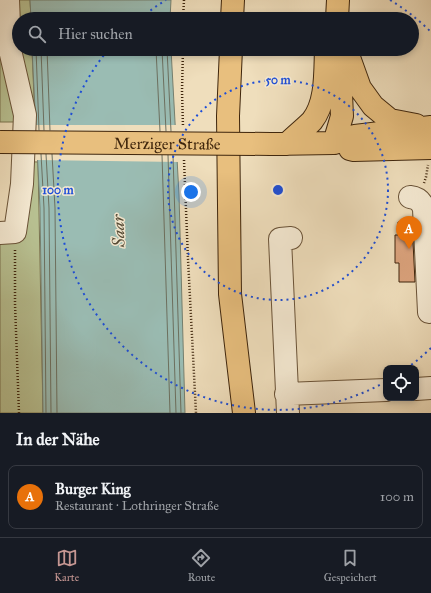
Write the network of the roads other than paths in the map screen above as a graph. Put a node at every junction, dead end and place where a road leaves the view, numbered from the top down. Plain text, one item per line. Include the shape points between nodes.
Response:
1 (8, 0) edge
2 (233, 0) edge
3 (328, 0) edge
4 (338, 0) edge
5 (232, 12) edge
6 (327, 12) edge
7 (337, 12) edge
8 (231, 56) edge
9 (326, 56) edge
10 (339, 56) edge
11 (349, 56) edge
12 (431, 127) edge
13 (0, 142) edge
14 (334, 143) junction
15 (279, 144) junction
16 (431, 148) edge
17 (410, 197) dead end
18 (8, 232) edge
19 (291, 238) dead end
20 (429, 312) dead end
21 (431, 388) edge
22 (419, 389) edge
23 (383, 390) edge
24 (287, 403) edge
25 (244, 413) edge

1 - 18 lane via 10,50 25,115 22,184
2 - 5 main road
3 - 6 main road
4 - 7 main road
8 - 25 main road via 228,116 230,294
9 - 15 main road via 323,92 316,113 312,120
10 - 14 main road via 342,116
11 - 12 main road via 360,88 372,106 390,120
12 - 14 main road via 355,136
13 - 15 main road, Merziger Straße, bridge
14 - 15 main road, Merziger Straße
14 - 16 main road via 354,150
17 - 20 lane via 420,201 424,209
19 - 24 lane via 280,239
21 - 22 lane
23 - 24 lane

